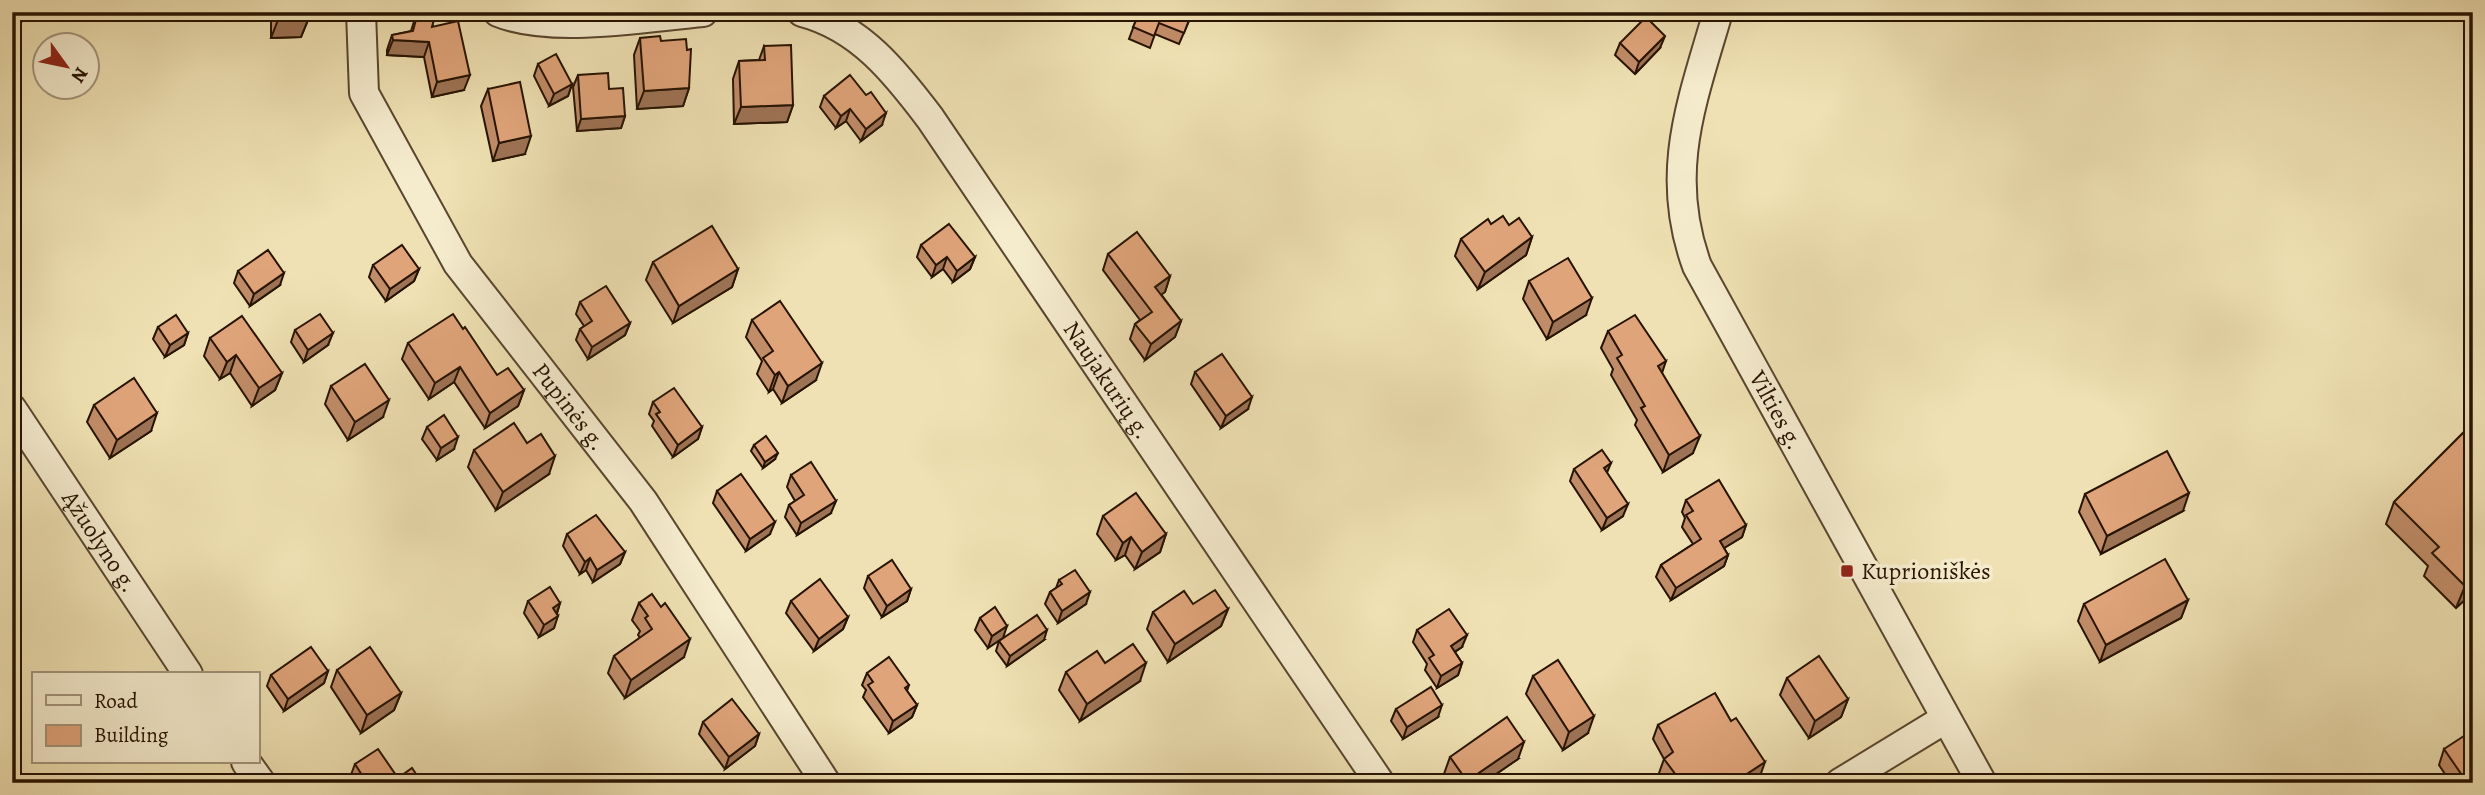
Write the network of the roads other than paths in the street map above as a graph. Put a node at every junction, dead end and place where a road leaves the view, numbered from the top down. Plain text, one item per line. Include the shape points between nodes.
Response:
1 (360, 12) edge
2 (498, 12) edge
3 (703, 12) edge
4 (1718, 12) edge
5 (814, 14) edge
6 (12, 409) edge
7 (187, 672) edge
8 (1945, 719) junction
9 (247, 764) edge
10 (261, 783) edge
11 (826, 783) edge
12 (1380, 783) edge
13 (1840, 783) edge
14 (1982, 783) edge

1 - 11 street, Pupinės g. via 364,93 458,264 643,500
2 - 3 street via 513,19 560,23
4 - 8 street, Vilties g. via 1692,103 1681,169 1682,221 1697,266
5 - 12 street, Naujakurių g. via 845,29 892,67 930,118
6 - 7 street, Ąžuolyno g.
8 - 13 street
8 - 14 street, Vilties g.
9 - 10 street

